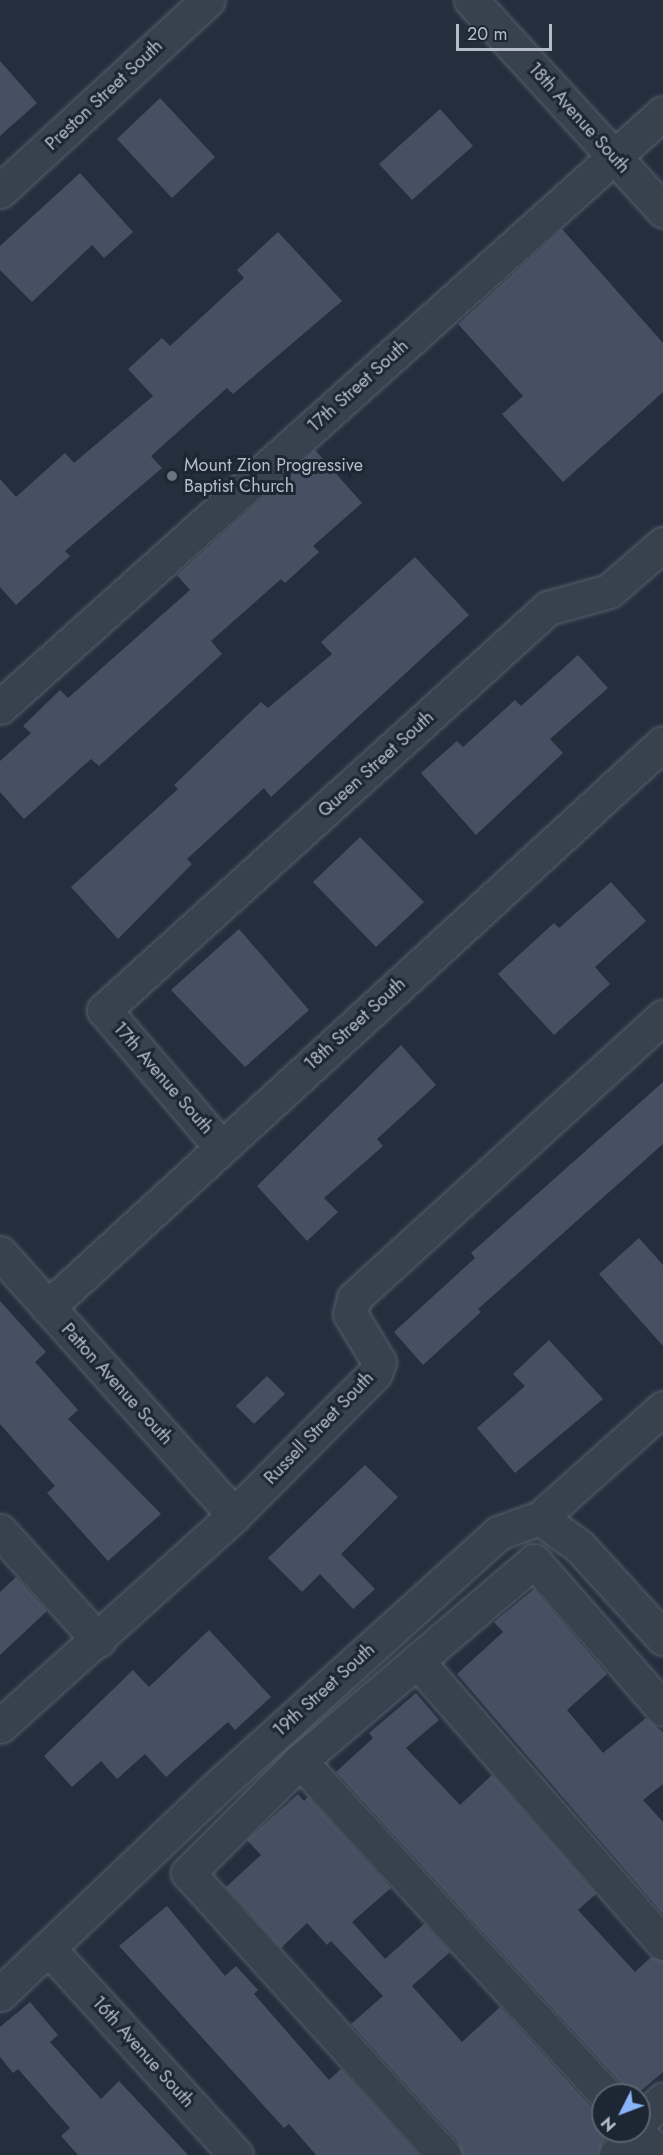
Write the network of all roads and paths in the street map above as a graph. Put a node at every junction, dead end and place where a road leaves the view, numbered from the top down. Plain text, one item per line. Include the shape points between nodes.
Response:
1 (208, 0) edge
2 (471, 0) edge
3 (663, 113) edge
4 (614, 156) junction
5 (0, 191) edge
6 (663, 210) edge
7 (663, 544) edge
8 (0, 708) edge
9 (663, 743) edge
10 (104, 1010) joint
11 (663, 1017) edge
12 (221, 1147) junction
13 (0, 1253) edge
14 (48, 1307) junction
15 (663, 1408) edge
16 (234, 1515) junction
17 (540, 1518) junction
18 (0, 1531) edge
19 (663, 1638) edge
20 (98, 1640) junction
21 (417, 1661) junction
22 (663, 1709) edge
23 (0, 1726) edge
24 (300, 1761) junction
25 (663, 1942) edge
26 (50, 1950) junction
27 (0, 1994) edge
28 (595, 2083) edge
29 (663, 2100) edge
30 (651, 2119) edge
31 (236, 2155) edge
32 (444, 2155) edge

1 - 5 street, Preston Street South
2 - 4 street, 18th Avenue South
3 - 4 street, 17th Street South
4 - 6 street, 18th Avenue South
4 - 8 street, 17th Street South
7 - 10 street, Queen Street South via 609,591 548,608
9 - 12 street, 18th Street South
10 - 12 street, 17th Avenue South
11 - 16 street, Russell Street South via 354,1298 350,1314 379,1362 375,1373
12 - 14 street, 18th Street South
13 - 14 street, Patton Avenue South
14 - 16 street, Patton Avenue South
15 - 17 street, 19th Street South
16 - 20 street, Russell Street South
17 - 19 street via 579,1546
17 - 26 street, 19th Street South via 498,1533 225,1780
18 - 20 street
20 - 23 street, Russell Street South
21 - 22 street via 534,1561
21 - 24 street
21 - 25 street
24 - 28 street
24 - 32 street via 188,1873
26 - 27 street, 19th Street South
26 - 31 street, 16th Avenue South
29 - 30 street

